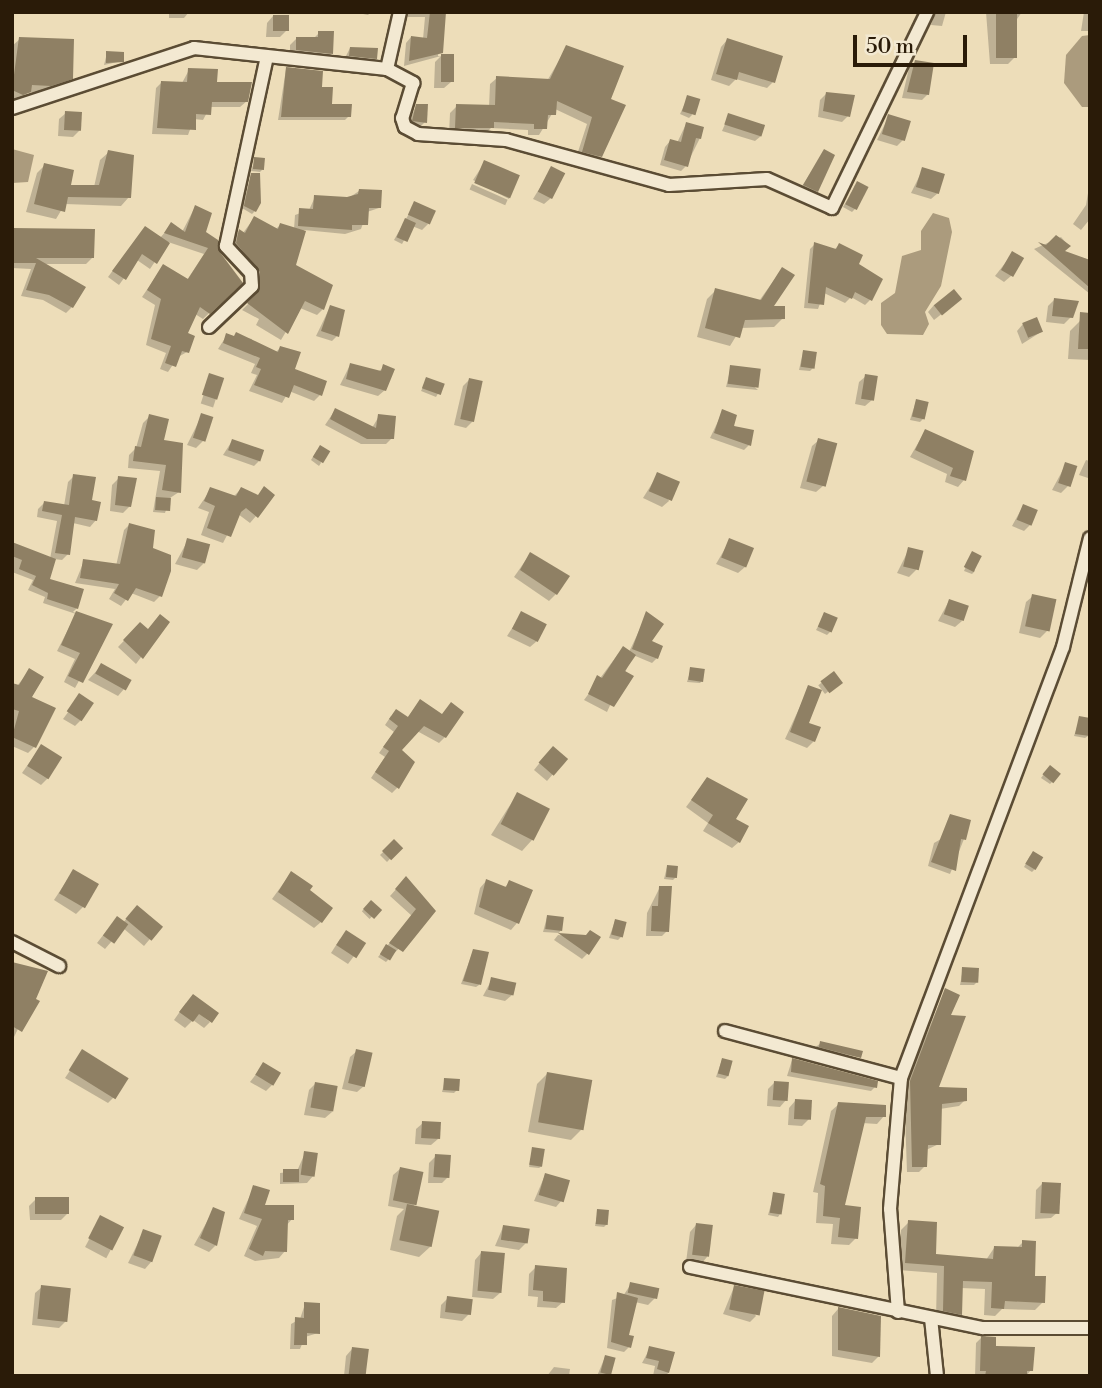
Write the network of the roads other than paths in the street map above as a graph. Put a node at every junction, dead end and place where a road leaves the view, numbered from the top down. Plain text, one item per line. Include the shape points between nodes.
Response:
1 (400, 12) edge
2 (927, 12) edge
3 (267, 56) junction
4 (387, 69) junction
5 (12, 108) edge
6 (209, 327) dead end
7 (1090, 538) edge
8 (1086, 573) edge
9 (12, 942) edge
10 (59, 966) dead end
11 (725, 1031) dead end
12 (901, 1079) junction
13 (690, 1267) dead end
14 (898, 1312) junction
15 (931, 1318) junction
16 (1090, 1328) edge
17 (937, 1376) edge

1 - 4 street
2 - 4 street via 832,208 767,180 669,186 506,140 418,134 405,127 402,118 413,83
3 - 4 street
3 - 5 street via 194,48
3 - 6 street via 226,246 251,273 252,286
7 - 8 street
8 - 12 street via 1063,647
9 - 10 street
11 - 12 street
12 - 14 street via 890,1209
13 - 14 street
14 - 15 street
15 - 16 street via 983,1328
15 - 17 street

